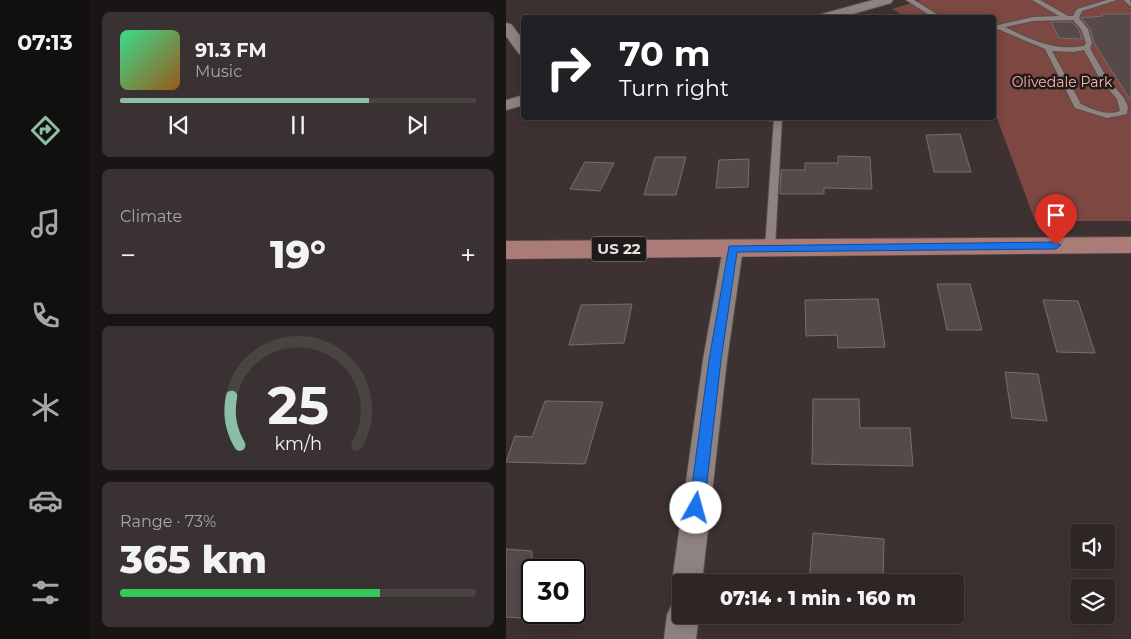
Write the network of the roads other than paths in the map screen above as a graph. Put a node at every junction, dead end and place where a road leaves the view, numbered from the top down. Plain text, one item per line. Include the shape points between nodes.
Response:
1 (887, 0) edge
2 (909, 0) edge
3 (1036, 0) edge
4 (1114, 0) edge
5 (1126, 0) edge
6 (1131, 6) edge
7 (834, 15) edge
8 (935, 15) edge
9 (1064, 17) junction
10 (1075, 18) junction
11 (506, 27) edge
12 (996, 27) edge
13 (521, 47) edge
14 (1086, 48) junction
15 (1048, 50) junction
16 (521, 101) edge
17 (506, 105) edge
18 (776, 120) edge
19 (1131, 245) edge
20 (733, 248) junction
21 (770, 248) junction
22 (506, 250) edge
23 (688, 574) edge
24 (682, 624) edge
25 (680, 639) edge

1 - 7 street
2 - 8 lane
3 - 9 lane
4 - 10 lane via 1079,10
5 - 6 lane
9 - 10 lane
9 - 12 lane via 1033,19
10 - 14 lane via 1088,33
11 - 13 street
12 - 15 lane
14 - 15 lane
14 - 15 lane via 1125,108 1121,114 1098,113 1078,106
16 - 17 street
18 - 21 lane
19 - 21 main road, US 22
20 - 21 main road, US 22
20 - 22 main road, US 22
20 - 23 street via 715,360
24 - 25 street

